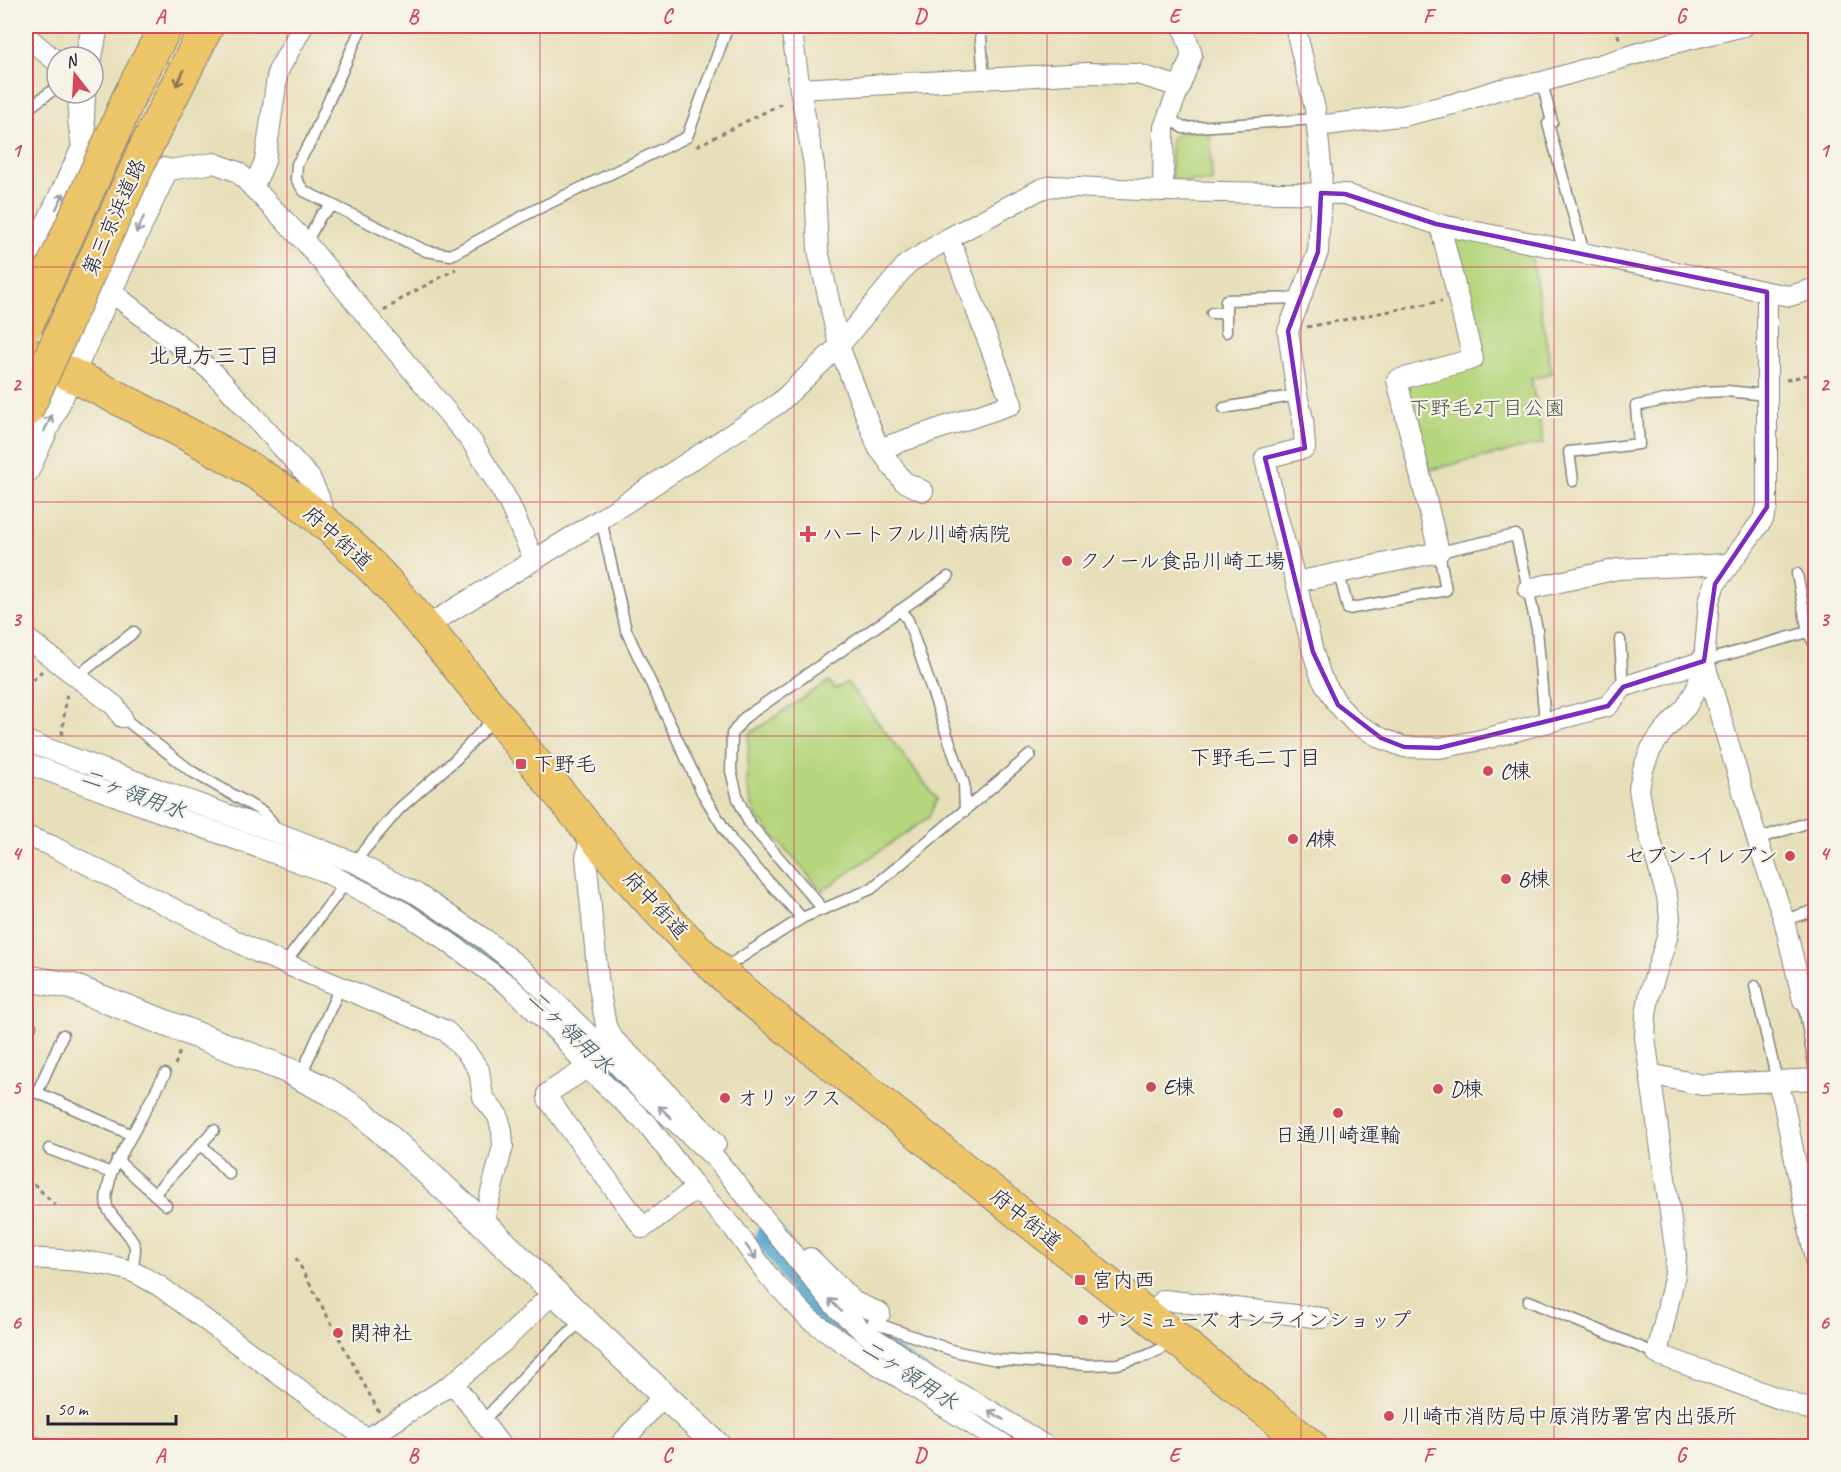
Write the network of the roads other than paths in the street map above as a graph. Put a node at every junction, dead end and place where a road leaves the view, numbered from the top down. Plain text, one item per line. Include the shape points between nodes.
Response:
1 (95, 26) edge
2 (138, 26) edge
3 (166, 26) edge
4 (207, 26) edge
5 (303, 26) edge
6 (362, 26) edge
7 (728, 26) edge
8 (792, 26) edge
9 (980, 26) edge
10 (1183, 26) edge
11 (1295, 26) edge
12 (1744, 26) edge
13 (26, 36) edge
14 (92, 45) edge
15 (45, 52) edge
16 (984, 79) junction
17 (1542, 82) junction
18 (1180, 87) junction
19 (800, 89) junction
20 (45, 96) edge
21 (128, 99) junction
22 (82, 105) edge
23 (26, 110) edge
24 (1168, 117) junction
25 (1316, 123) junction
26 (94, 141) junction
27 (155, 159) junction
28 (114, 176) junction
29 (253, 188) junction
30 (1163, 191) junction
31 (1322, 194) junction
32 (333, 206) junction
33 (1440, 225) junction
34 (33, 233) edge
35 (949, 238) junction
36 (306, 243) junction
37 (1584, 253) junction
38 (71, 262) junction
39 (26, 273) edge
40 (1815, 288) edge
41 (110, 290) junction
42 (1767, 292) junction
43 (1300, 298) junction
44 (1212, 313) dead end
45 (1226, 313) junction
46 (26, 326) edge
47 (1226, 333) dead end
48 (839, 346) junction
49 (28, 360) edge
50 (71, 375) junction
51 (1766, 390) junction
52 (1297, 395) junction
53 (1224, 408) dead end
54 (26, 411) edge
55 (879, 449) junction
56 (26, 471) edge
57 (1573, 481) dead end
58 (923, 491) dead end
59 (601, 519) junction
60 (325, 523) junction
61 (1439, 552) junction
62 (534, 560) junction
63 (1729, 564) junction
64 (1340, 573) junction
65 (1797, 574) dead end
66 (948, 577) dead end
67 (1296, 582) junction
68 (1528, 589) junction
69 (900, 610) junction
70 (425, 627) junction
71 (134, 632) dead end
72 (1808, 632) junction
73 (26, 638) edge
74 (1620, 640) dead end
75 (1815, 647) edge
76 (1704, 661) junction
77 (73, 674) junction
78 (1623, 687) junction
79 (497, 715) junction
80 (122, 717) joint
81 (1545, 723) junction
82 (26, 741) edge
83 (1030, 755) dead end
84 (26, 763) edge
85 (965, 811) junction
86 (1815, 820) edge
87 (274, 832) junction
88 (591, 832) junction
89 (26, 836) edge
90 (1757, 839) junction
91 (353, 871) junction
92 (823, 909) junction
93 (1815, 910) edge
94 (802, 918) junction
95 (1784, 920) junction
96 (285, 963) junction
97 (720, 970) junction
98 (26, 978) edge
99 (1755, 986) dead end
100 (340, 987) junction
101 (1809, 997) edge
102 (31, 1026) dead end
103 (63, 1035) dead end
104 (26, 1038) edge
105 (599, 1054) junction
106 (165, 1074) road end
107 (1650, 1074) junction
108 (300, 1077) junction
109 (1815, 1078) edge
110 (1777, 1081) junction
111 (26, 1088) edge
112 (37, 1093) junction
113 (214, 1130) dead end
114 (132, 1135) junction
115 (201, 1144) junction
116 (49, 1149) dead end
117 (117, 1160) junction
118 (111, 1173) junction
119 (229, 1174) dead end
120 (696, 1188) junction
121 (154, 1194) junction
122 (166, 1205) dead end
123 (483, 1223) junction
124 (26, 1258) edge
125 (1815, 1264) edge
126 (132, 1272) junction
127 (554, 1292) junction
128 (1529, 1300) dead end
129 (877, 1317) joint
130 (583, 1318) junction
131 (1322, 1318) dead end
132 (1162, 1328) junction
133 (1657, 1354) junction
134 (453, 1383) junction
135 (664, 1395) junction
136 (1815, 1412) edge
137 (483, 1421) junction
138 (365, 1442) edge
139 (38, 1443) dead end
140 (26, 1445) edge
141 (501, 1446) edge
142 (619, 1446) edge
143 (718, 1446) edge
144 (1006, 1446) edge
145 (1045, 1446) edge
146 (1311, 1446) edge

1 - 14 street
2 - 21 highway
3 - 21 highway, 第三京浜道路
4 -> 27 highway, 第三京浜道路
5 - 29 street via 278,71 265,161
6 - 32 lane via 297,164 296,179 304,191
7 - 32 lane via 687,137 451,255 426,251
8 - 19 street
9 - 16 lane
10 - 18 street via 1192,55
11 - 25 street
12 - 17 street
13 - 15 street
16 - 18 street via 1137,74
16 - 19 street
17 - 25 street via 1403,116
17 - 37 lane via 1552,122 1548,124
18 - 24 street
19 - 48 street via 814,165 818,250
20 - 23 lane
21 - 26 highway, 第三京浜道路
22 - 26 street via 81,119
24 - 25 lane via 1183,128
24 - 30 street via 1164,127
25 - 31 street
26 - 28 street via 113,168
34 -> 26 street
26 - 38 street via 92,197
26 - 46 highway, 第三京浜道路, bridge
27 - 28 street
27 - 29 street via 214,163 238,172
27 -> 41 street
27 - 54 highway, 第三京浜道路, bridge
28 - 38 street via 117,188
29 - 36 street
30 - 31 street
30 - 35 street via 1052,186
31 - 33 street via 1345,194
31 - 43 street via 1318,252
32 - 36 lane via 321,215
33 - 37 street
33 - 61 street via 1473,359 1396,380
34 - 38 street
34 - 39 street
35 - 48 street via 907,264
35 - 55 street via 1012,404
36 - 62 street via 472,442 508,501
37 - 42 street
38 - 41 street
38 - 49 street
40 - 42 street via 1790,296
41 - 50 street
41 - 60 street via 214,373 310,478
42 - 51 street
43 - 45 lane via 1226,300
43 - 52 street via 1288,331
44 - 45 lane
45 - 47 lane
48 - 55 street
48 - 59 street via 779,403
49 - 50 highway, 府中街道
56 -> 50 street
50 - 60 highway, 府中街道 via 245,465
51 - 57 lane via 1703,393 1636,406 1639,444 1569,452
51 - 63 street via 1767,507 1763,519
52 - 53 lane
52 - 67 street via 1305,448 1265,458
55 - 58 street via 903,481
59 - 62 street
59 - 94 lane via 626,630 703,794 733,843
60 - 70 highway, 府中街道 via 374,569
61 - 64 street
61 - 64 lane via 1446,590 1348,609
61 - 68 lane via 1516,536
62 - 70 street
63 - 68 street via 1618,569
63 - 76 street via 1715,584 1709,602
64 - 67 street
65 - 72 lane
66 - 69 lane
67 - 81 street via 1321,677 1355,723 1381,738 1404,747 1439,748
68 - 81 lane
69 - 85 lane via 908,620 964,784
69 - 92 lane via 744,718 732,734 731,771 749,823
70 - 79 highway, 府中街道
71 - 77 lane
72 - 75 lane
72 - 76 lane
73 - 77 street
74 - 78 lane
76 - 78 street
76 - 90 street
76 - 107 street via 1697,688 1686,707 1651,749 1639,789 1670,918 1646,1015
77 - 80 street via 115,706
78 - 81 street via 1608,706
79 - 88 highway, 府中街道
79 - 91 lane via 456,759 400,808
80 - 87 lane via 191,771 263,812 272,822
82 - 87 street
83 - 85 lane
84 - 91 street via 289,858
85 - 92 lane via 871,890
86 - 90 lane
87 - 91 street
88 - 97 highway, 府中街道 via 657,908
88 - 105 street via 586,858 606,1026
89 - 96 street
90 - 95 street
91 - 96 lane
91 - 105 street via 417,894 486,940 523,970
92 - 94 lane
93 - 95 lane
94 - 97 lane
95 - 101 street
96 - 100 street
97 - 132 highway, 府中街道 via 747,996
98 - 108 street via 70,986
99 - 110 lane
100 - 108 lane
100 - 123 street via 446,1031 479,1070 483,1097 498,1116 503,1146
101 - 109 lane
102 - 104 lane
103 - 112 lane
105 - 120 street
105 - 120 street via 548,1093 548,1099 643,1228
105 - 129 street via 711,1137 800,1247 854,1302
145 -> 105 street via 865,1333 835,1306 716,1159
106 - 114 lane
107 - 110 street via 1702,1085
107 - 133 street via 1676,1255
108 - 123 street via 362,1113
109 - 110 street
110 - 125 street
111 - 112 lane
112 - 114 lane
113 - 115 lane
114 - 117 lane
115 - 119 lane
115 - 121 lane
116 - 118 lane
117 - 118 lane
117 - 121 lane
118 - 126 lane via 105,1197 108,1210 135,1247
120 -> 144 street via 809,1319
121 - 122 lane
123 - 127 street
124 - 126 street via 80,1262
126 - 138 street via 158,1285
127 - 130 street
127 - 134 street via 502,1343
128 - 133 lane
129 - 132 lane via 954,1351 997,1360 1088,1365 1117,1364 1161,1349
130 - 135 street
130 - 137 lane
131 - 132 street via 1164,1300
132 - 146 highway, 府中街道
133 - 136 street
134 - 137 street
134 - 138 street
135 - 142 street
135 - 143 street
137 - 141 street
139 - 140 lane

